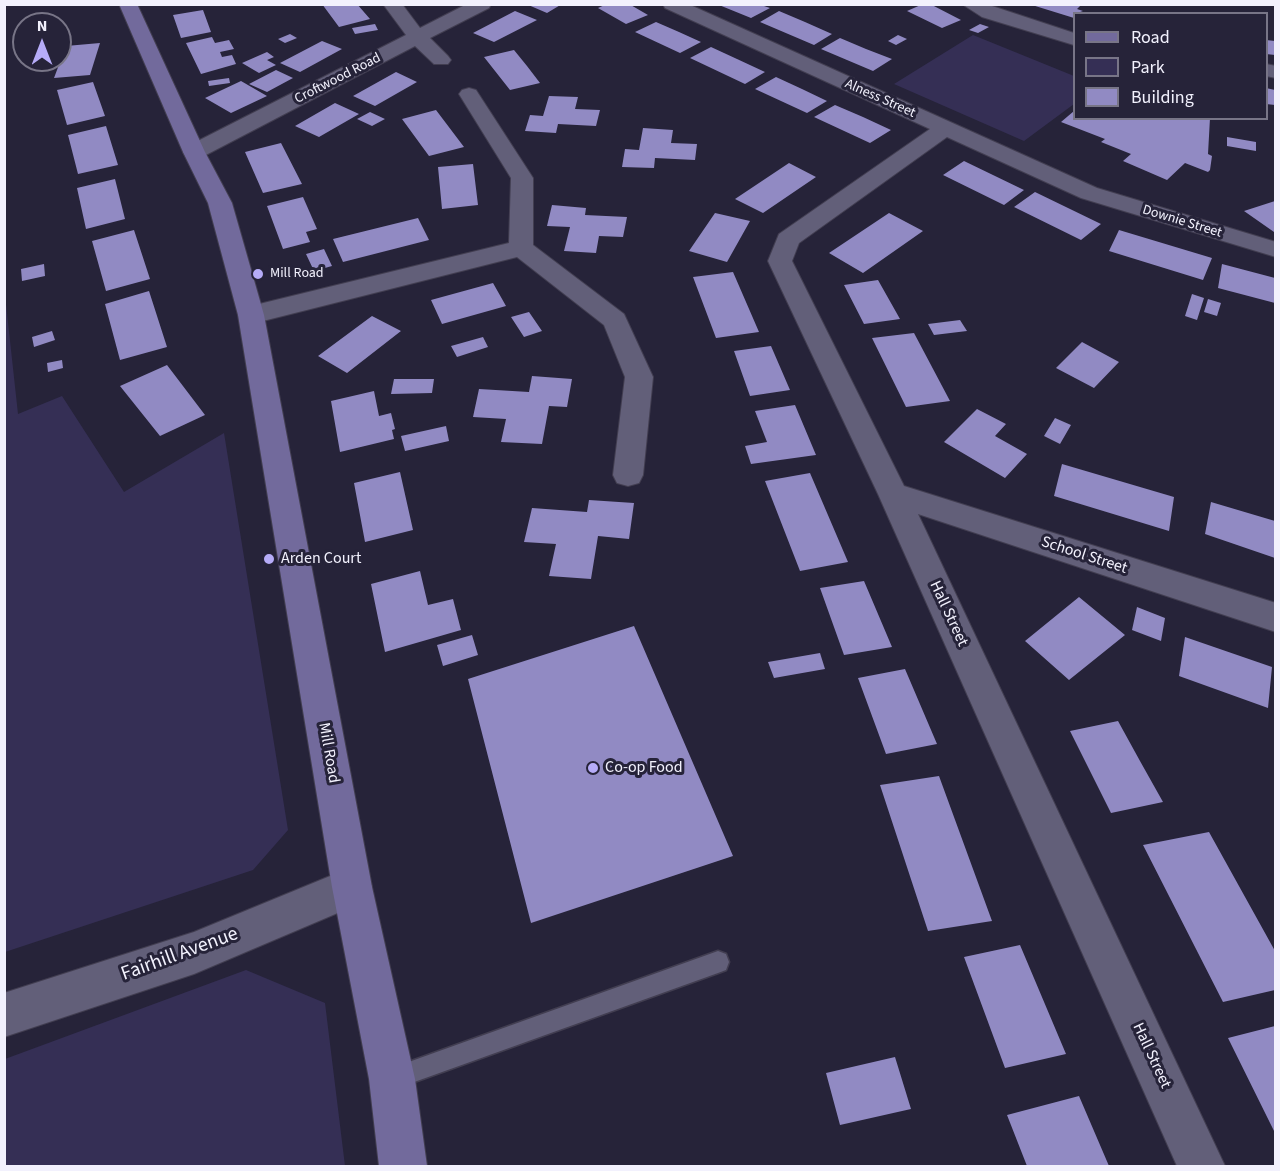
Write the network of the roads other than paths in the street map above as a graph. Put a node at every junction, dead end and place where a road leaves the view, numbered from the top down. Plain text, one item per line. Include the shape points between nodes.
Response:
1 (128, 4) edge
2 (392, 4) edge
3 (482, 4) edge
4 (672, 4) edge
5 (971, 4) edge
6 (418, 38) junction
7 (1073, 39) edge
8 (441, 60) dead end
9 (469, 94) dead end
10 (945, 128) junction
11 (194, 152) junction
12 (1089, 193) joint
13 (521, 248) junction
14 (1275, 250) edge
15 (251, 315) junction
16 (628, 475) dead end
17 (893, 494) junction
18 (1275, 618) edge
19 (352, 887) junction
20 (718, 962) dead end
21 (4, 1015) edge
22 (392, 1079) junction
23 (403, 1167) edge
24 (1201, 1167) edge

1 - 11 main road, Mill Road
2 - 6 street
3 - 6 street, Croftwood Road
4 - 10 street, Alness Street
5 - 7 street
6 - 8 street
6 - 11 street, Croftwood Road
9 - 13 street via 522,178
10 - 12 street, Alness Street
10 - 17 street, Hall Street via 788,239 780,261
11 - 15 main road, Mill Road via 220,203
12 - 14 street, Downie Street
13 - 15 street
13 - 16 street via 615,320 639,377
15 - 19 main road, Mill Road
17 - 18 street, School Street
17 - 24 street, Hall Street
19 - 21 street, Fairhill Avenue via 194,953
19 - 22 main road, Mill Road
20 - 22 lane
22 - 23 main road, Mill Road

